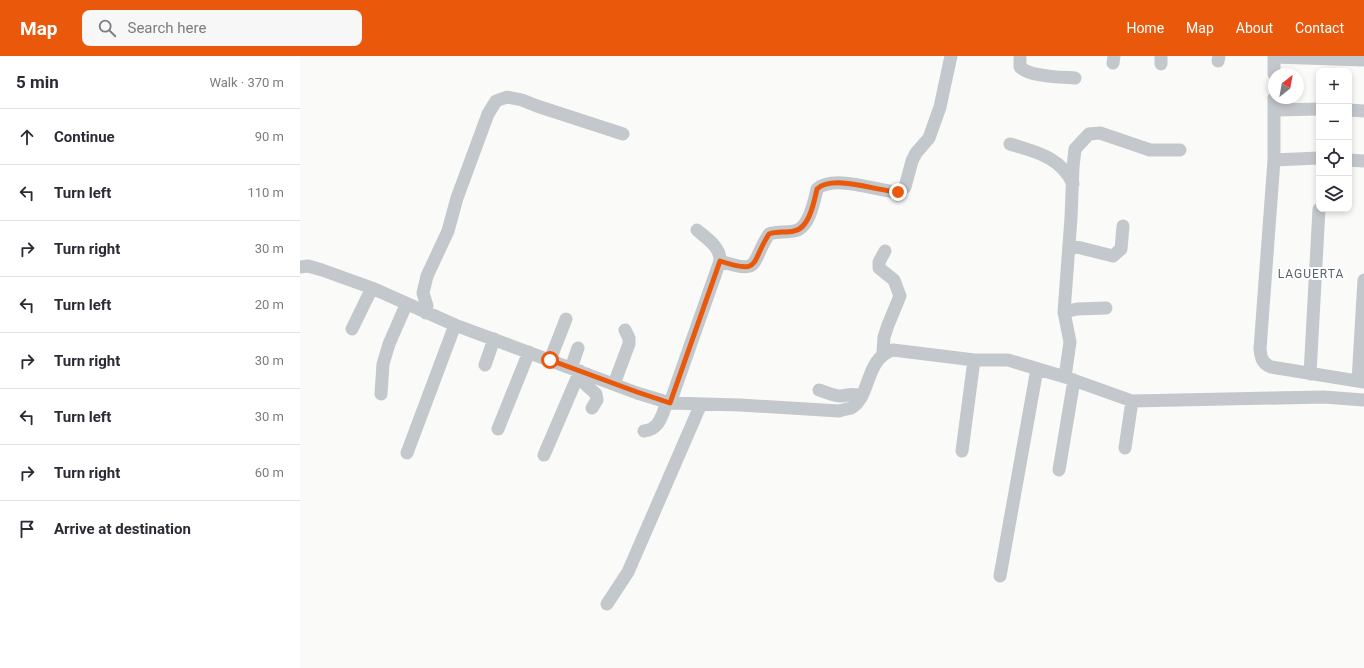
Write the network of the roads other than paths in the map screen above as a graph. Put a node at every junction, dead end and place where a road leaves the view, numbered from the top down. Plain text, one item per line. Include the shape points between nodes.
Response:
1 (951, 56) edge
2 (1020, 56) edge
3 (1274, 57) edge
4 (1364, 60) edge
5 (1274, 68) edge
6 (1075, 78) dead end
7 (1274, 104) edge
8 (1316, 109) edge
9 (1352, 110) edge
10 (1364, 111) edge
11 (623, 134) dead end
12 (1010, 144) dead end
13 (1180, 150) dead end
14 (1316, 158) edge
15 (1274, 160) junction
16 (1352, 160) edge
17 (1364, 161) edge
18 (1072, 184) junction
19 (1319, 212) edge
20 (1123, 226) dead end
21 (697, 230) dead end
22 (1069, 245) junction
23 (885, 251) dead end
24 (720, 261) junction
25 (300, 267) edge
26 (1364, 280) edge
27 (372, 288) junction
28 (406, 305) junction
29 (1106, 308) dead end
30 (1064, 312) junction
31 (426, 314) junction
32 (566, 319) dead end
33 (455, 325) junction
34 (352, 329) dead end
35 (625, 330) dead end
36 (494, 339) junction
37 (578, 348) dead end
38 (529, 352) junction
39 (883, 353) junction
40 (550, 360) junction
41 (974, 360) junction
42 (485, 365) dead end
43 (1037, 369) junction
44 (579, 371) junction
45 (1310, 374) junction
46 (1070, 378) junction
47 (1361, 382) edge
48 (614, 384) junction
49 (819, 390) dead end
50 (381, 394) dead end
51 (861, 396) junction
52 (1364, 400) edge
53 (1132, 401) junction
54 (668, 402) junction
55 (701, 404) junction
56 (592, 408) dead end
57 (498, 429) dead end
58 (644, 431) dead end
59 (1125, 448) dead end
60 (962, 451) dead end
61 (407, 452) dead end
62 (544, 456) dead end
63 (1059, 470) dead end
64 (1000, 576) dead end
65 (607, 604) dead end

1 - 24 street via 943,95 929,138 916,153 906,177 905,187 898,192 856,184 838,183 821,186 817,189 805,224 793,232 777,231 769,234 755,263 748,268 740,268
2 - 6 street via 1020,67 1023,71
3 - 4 street
3 - 5 street
7 - 8 street
7 - 15 street
9 - 10 street
11 - 31 street via 522,100 507,97 496,101 488,114 457,198 448,231 427,276 423,293 427,306
12 - 18 street via 1054,160 1069,175
13 - 18 street via 1150,150 1100,133 1089,134 1075,149
14 - 15 street
15 - 45 street via 1260,349 1265,365
16 - 17 street
18 - 22 street
19 - 45 street
20 - 22 street via 1121,249 1113,256
21 - 24 street via 719,252
22 - 30 street
23 - 39 street via 879,268 894,280 900,296 886,331
24 - 54 street
25 - 27 street via 308,266 322,270
26 - 47 street
27 - 28 street
27 - 34 street
28 - 31 street
28 - 50 street via 383,364
29 - 30 street
30 - 46 street via 1070,342
31 - 33 street
32 - 40 street
33 - 36 street
33 - 61 street
35 - 48 street via 629,344
36 - 38 street
36 - 42 street
37 - 44 street
38 - 40 street
38 - 57 street
39 - 41 street via 893,350
39 - 51 street
40 - 44 street
41 - 43 street via 1008,360
41 - 60 street
43 - 46 street
43 - 64 street
44 - 48 street
44 - 56 street via 585,383 596,394 597,400
44 - 62 street
45 - 47 street
46 - 53 street
46 - 63 street
48 - 54 street
49 - 51 street via 842,396
51 - 55 street via 851,408 839,411
52 - 53 street via 1324,397
53 - 59 street
54 - 55 street
54 - 58 street via 658,425 652,430
55 - 65 street via 628,572

